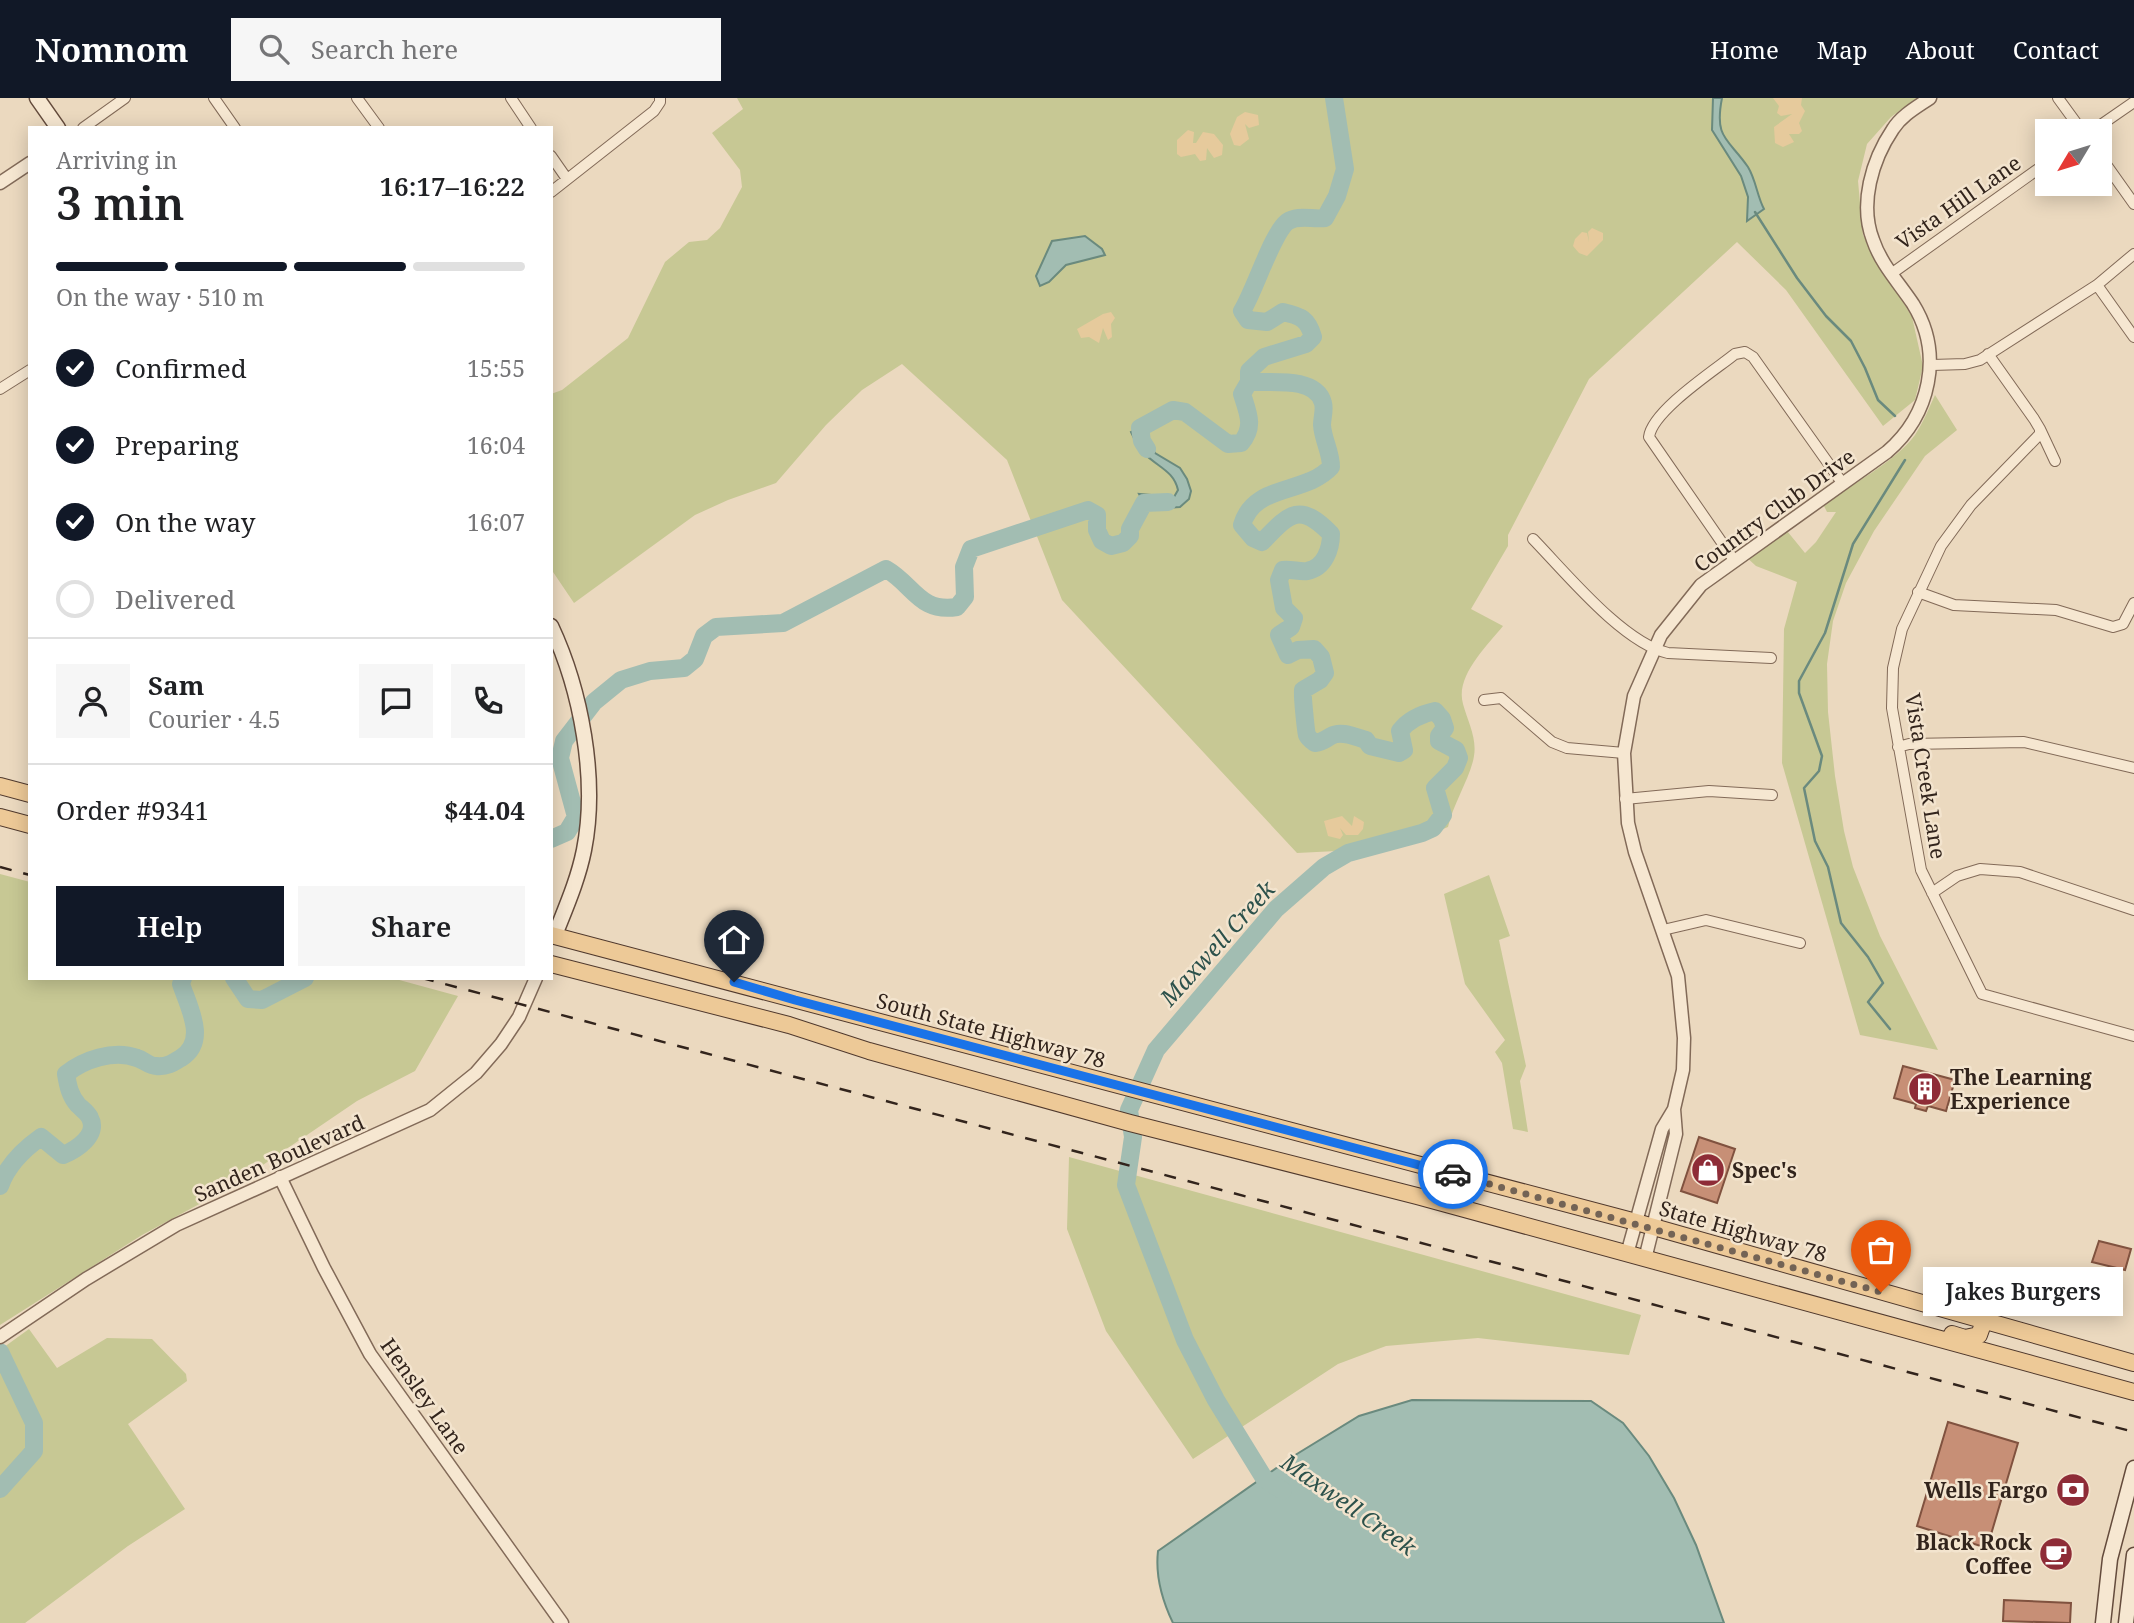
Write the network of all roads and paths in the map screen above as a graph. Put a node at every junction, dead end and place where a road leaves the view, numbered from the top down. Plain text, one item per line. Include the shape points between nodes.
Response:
1 (37, 98) edge
2 (125, 98) edge
3 (214, 98) edge
4 (357, 98) edge
5 (511, 98) edge
6 (660, 98) edge
7 (1930, 98) edge
8 (2058, 98) edge
9 (2134, 102) edge
10 (2073, 119) edge
11 (2109, 119) edge
12 (57, 126) edge
13 (86, 126) edge
14 (234, 126) edge
15 (378, 126) edge
16 (530, 126) edge
17 (553, 159) edge
18 (28, 164) edge
19 (2035, 171) edge
20 (2112, 173) edge
21 (567, 179) junction
22 (0, 183) edge
23 (553, 190) edge
24 (2134, 204) edge
25 (2134, 254) edge
26 (1891, 274) junction
27 (2097, 285) junction
28 (2134, 337) edge
29 (1989, 354) junction
30 (1932, 365) junction
31 (28, 371) edge
32 (0, 389) edge
33 (2039, 434) junction
34 (2055, 461) dead end
35 (1843, 484) junction
36 (1533, 538) dead end
37 (1734, 560) junction
38 (1918, 592) junction
39 (2134, 603) edge
40 (553, 631) edge
41 (1654, 648) junction
42 (1771, 658) dead end
43 (1484, 700) dead end
44 (1898, 747) junction
45 (1625, 752) junction
46 (2134, 768) edge
47 (0, 786) edge
48 (28, 793) edge
49 (1772, 795) dead end
50 (1625, 799) junction
51 (0, 817) edge
52 (28, 824) edge
53 (1932, 893) junction
54 (2134, 910) edge
55 (1664, 930) junction
56 (553, 936) edge
57 (553, 938) edge
58 (1800, 943) dead end
59 (553, 965) edge
60 (535, 980) edge
61 (2134, 1036) edge
62 (1674, 1109) junction
63 (1655, 1153) junction
64 (1670, 1157) junction
65 (1420, 1165) joint
66 (280, 1177) junction
67 (1636, 1222) junction
68 (1653, 1227) junction
69 (1627, 1254) junction
70 (1645, 1259) junction
71 (1984, 1321) junction
72 (1875, 1324) junction
73 (0, 1336) edge
74 (2134, 1363) edge
75 (2134, 1392) edge
76 (2134, 1468) edge
77 (2134, 1555) edge
78 (2106, 1584) junction
79 (2129, 1589) junction
80 (562, 1623) edge
81 (2103, 1623) edge
82 (2126, 1623) edge

1 - 12 main road
2 - 13 street
3 - 14 street
4 - 15 street
5 - 16 street
6 - 21 street via 653,111
7 - 26 street, Country Club Drive via 1893,128 1872,173 1867,213 1872,240
8 - 10 street
9 - 11 street
17 - 21 street
18 - 22 street
19 - 26 street, Vista Hill Lane
20 - 24 street
21 - 23 street
25 - 27 street
26 - 30 street, Country Club Drive via 1923,323
27 - 28 street
27 - 29 street
29 - 30 street via 1965,364
29 - 33 street
30 - 35 street, Country Club Drive via 1917,416 1905,435
31 - 32 street
33 - 34 street
33 - 38 street, Vista Creek Lane via 1955,526
35 - 37 street, Country Club Drive
35 - 37 street via 1759,364 1745,352 1735,354 1695,383 1649,433
36 - 41 street via 1596,604
37 - 41 street, Country Club Drive via 1680,608
38 - 39 street via 1954,605 2056,610 2113,627 2123,624
38 - 44 street, Vista Creek Lane via 1902,629 1893,668 1892,708
40 - 56 main road via 583,729 588,809 576,880
41 - 42 street via 1668,653
41 - 45 street, Country Club Drive via 1634,695
43 - 45 street via 1501,698 1540,733 1567,748
44 - 46 street via 2024,742
44 - 53 street, Vista Creek Lane via 1921,870
45 - 50 street, Country Club Drive
47 - 48 main road
49 - 50 street via 1709,790
50 - 55 street, Country Club Drive via 1635,852
51 - 52 main road
53 - 54 street via 1957,876 1979,869 2020,872
53 - 61 street, Vista Creek Lane via 1982,995
55 - 58 street via 1706,920
55 - 62 street, Country Club Drive via 1684,1017 1683,1070
57 - 65 main road, South State Highway 78
59 - 69 main road
60 - 66 street, Sanden Boulevard via 501,1044 454,1093 401,1125
62 - 63 street, Country Club Drive via 1661,1129
62 - 64 street, Country Club Drive via 1676,1134
63 - 64 street
63 - 67 street, Country Club Drive
64 - 68 street, Country Club Drive
65 - 67 main road, State Highway 78
66 - 73 street, Sanden Boulevard via 176,1225
66 - 80 street, Hensley Lane via 370,1354
67 - 68 main road, State Highway 78
67 - 69 street, Country Club Drive
68 - 70 street, Country Club Drive
68 - 71 main road, State Highway 78
69 - 70 main road
70 - 72 main road
71 - 72 main road via 1974,1338 1895,1320
71 - 74 main road, State Highway 78
72 - 75 main road
76 - 78 main road
77 - 79 main road
78 - 79 main road
78 - 81 main road
79 - 82 main road

